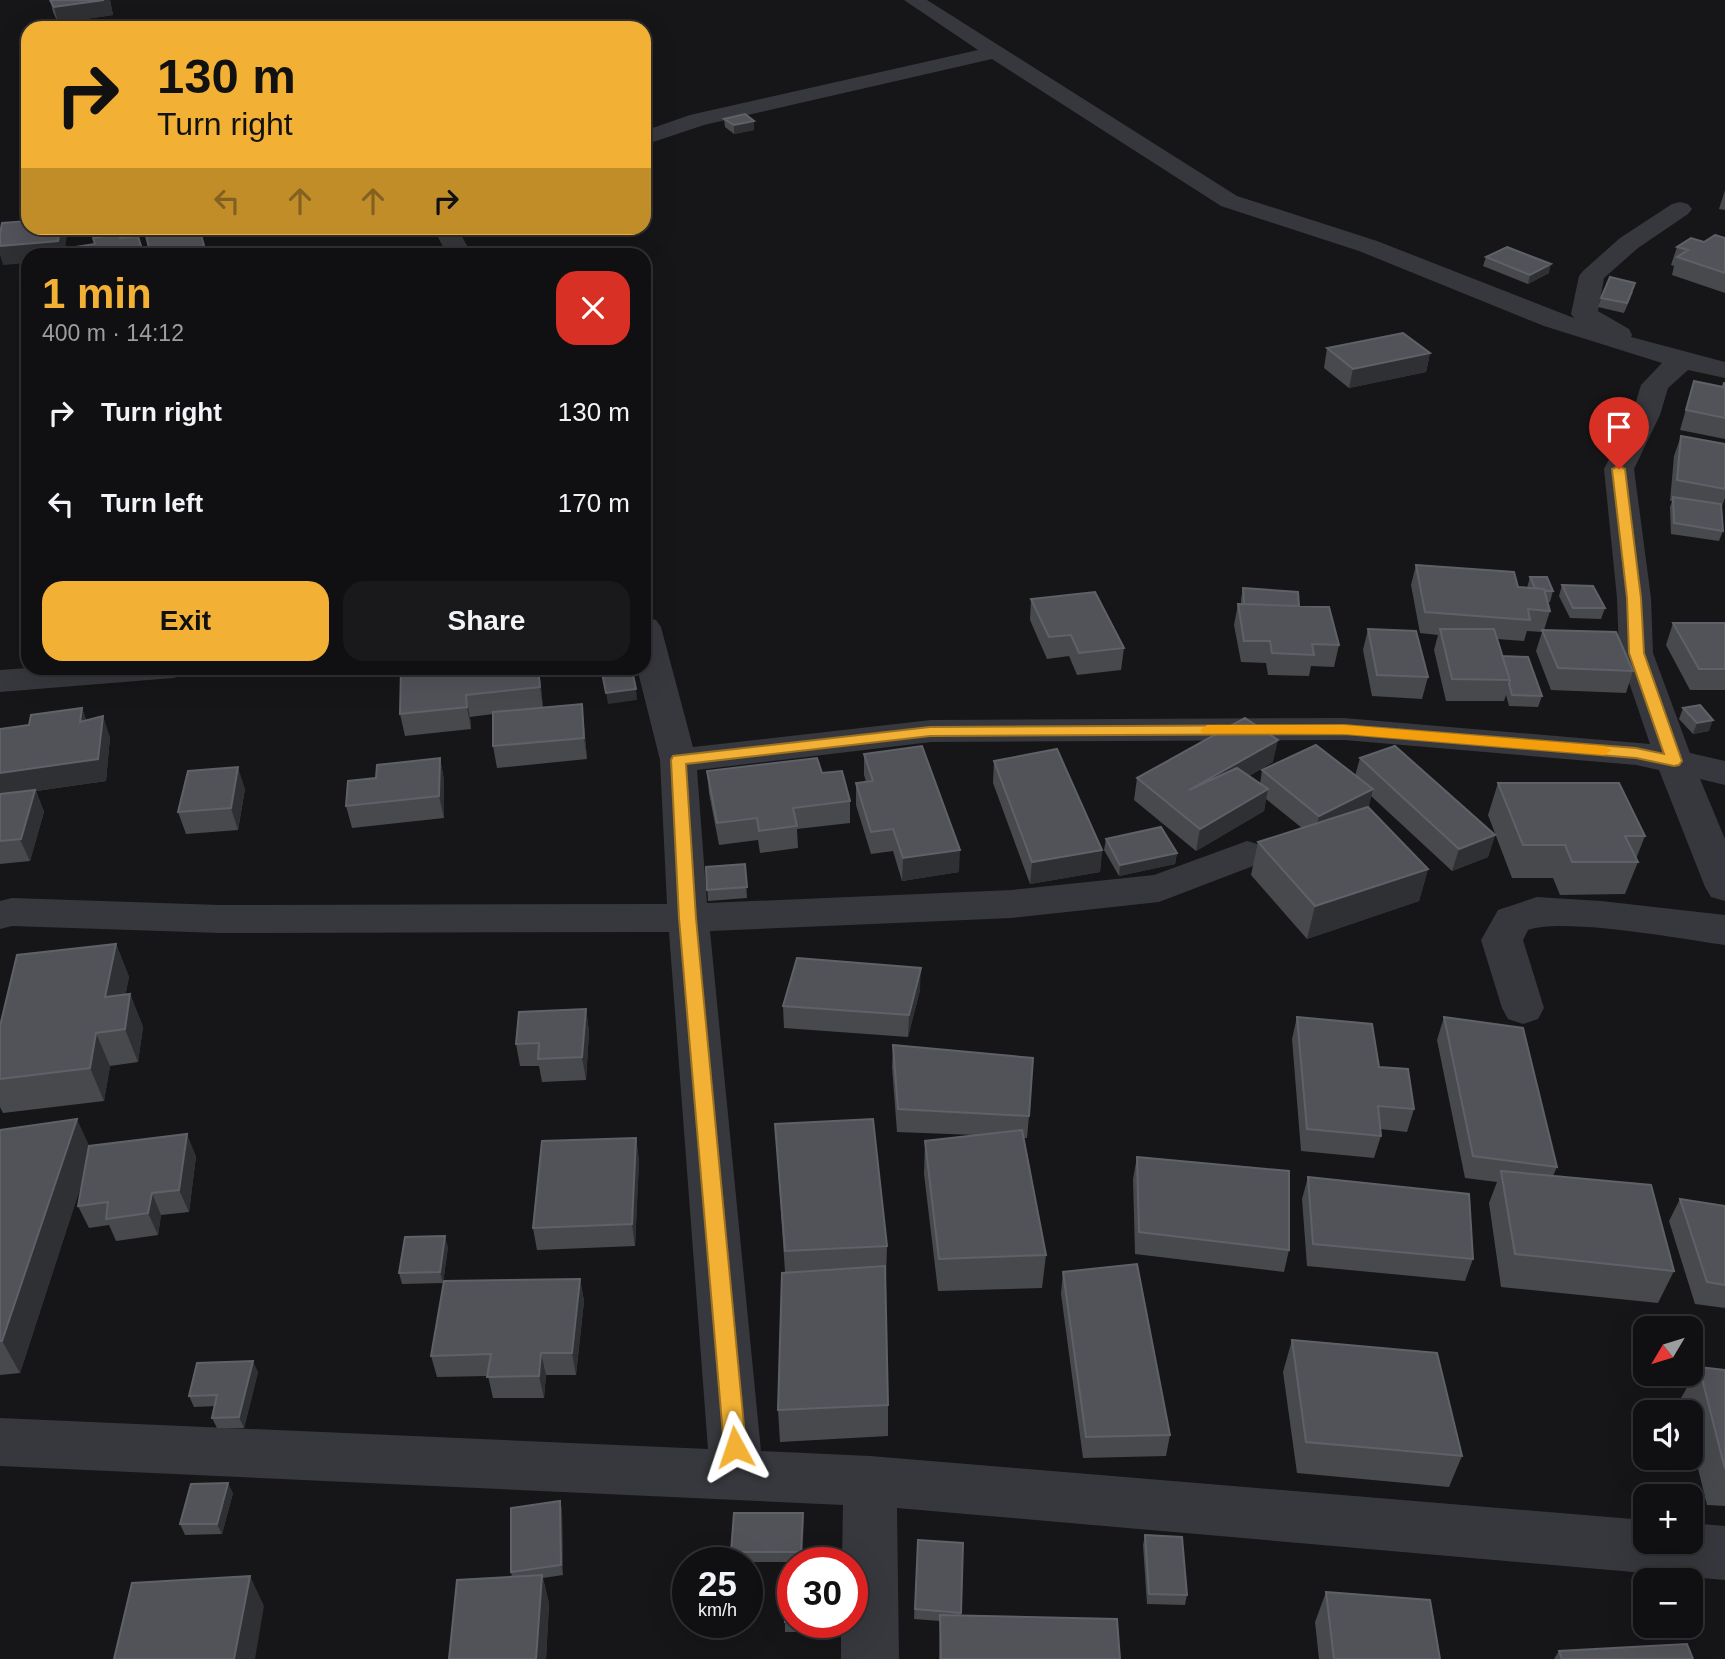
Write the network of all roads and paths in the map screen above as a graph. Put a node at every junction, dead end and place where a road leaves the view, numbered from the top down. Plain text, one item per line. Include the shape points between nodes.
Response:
1 (914, 0) edge
2 (995, 52) junction
3 (651, 136) edge
4 (1680, 209) dead end
5 (1648, 352) junction
6 (1683, 359) junction
7 (1725, 370) edge
8 (651, 657) edge
9 (80, 675) edge
10 (0, 681) edge
11 (678, 760) junction
12 (1674, 761) junction
13 (1725, 773) edge
14 (1247, 854) dead end
15 (1725, 887) edge
16 (0, 915) edge
17 (688, 918) junction
18 (1725, 930) edge
19 (1523, 1008) dead end
20 (0, 1442) edge
21 (737, 1475) junction
22 (870, 1481) junction
23 (1725, 1553) edge
24 (870, 1659) edge

1 - 2 street
2 - 3 street via 698,120
2 - 5 street via 1229,201 1368,246 1553,320
4 - 5 street via 1629,243 1592,276 1584,314
5 - 6 street
6 - 7 street
6 - 12 street via 1655,385 1646,415 1619,469 1636,653
8 - 11 street
9 - 10 street
11 - 12 street via 930,731 1344,729 1636,753
11 - 17 street
12 - 13 street
12 - 15 street
14 - 17 street via 1145,890 1012,904
16 - 17 street
17 - 21 street
18 - 19 street via 1536,911 1512,920 1502,940
20 - 21 street
21 - 22 street
22 - 23 street
22 - 24 street

